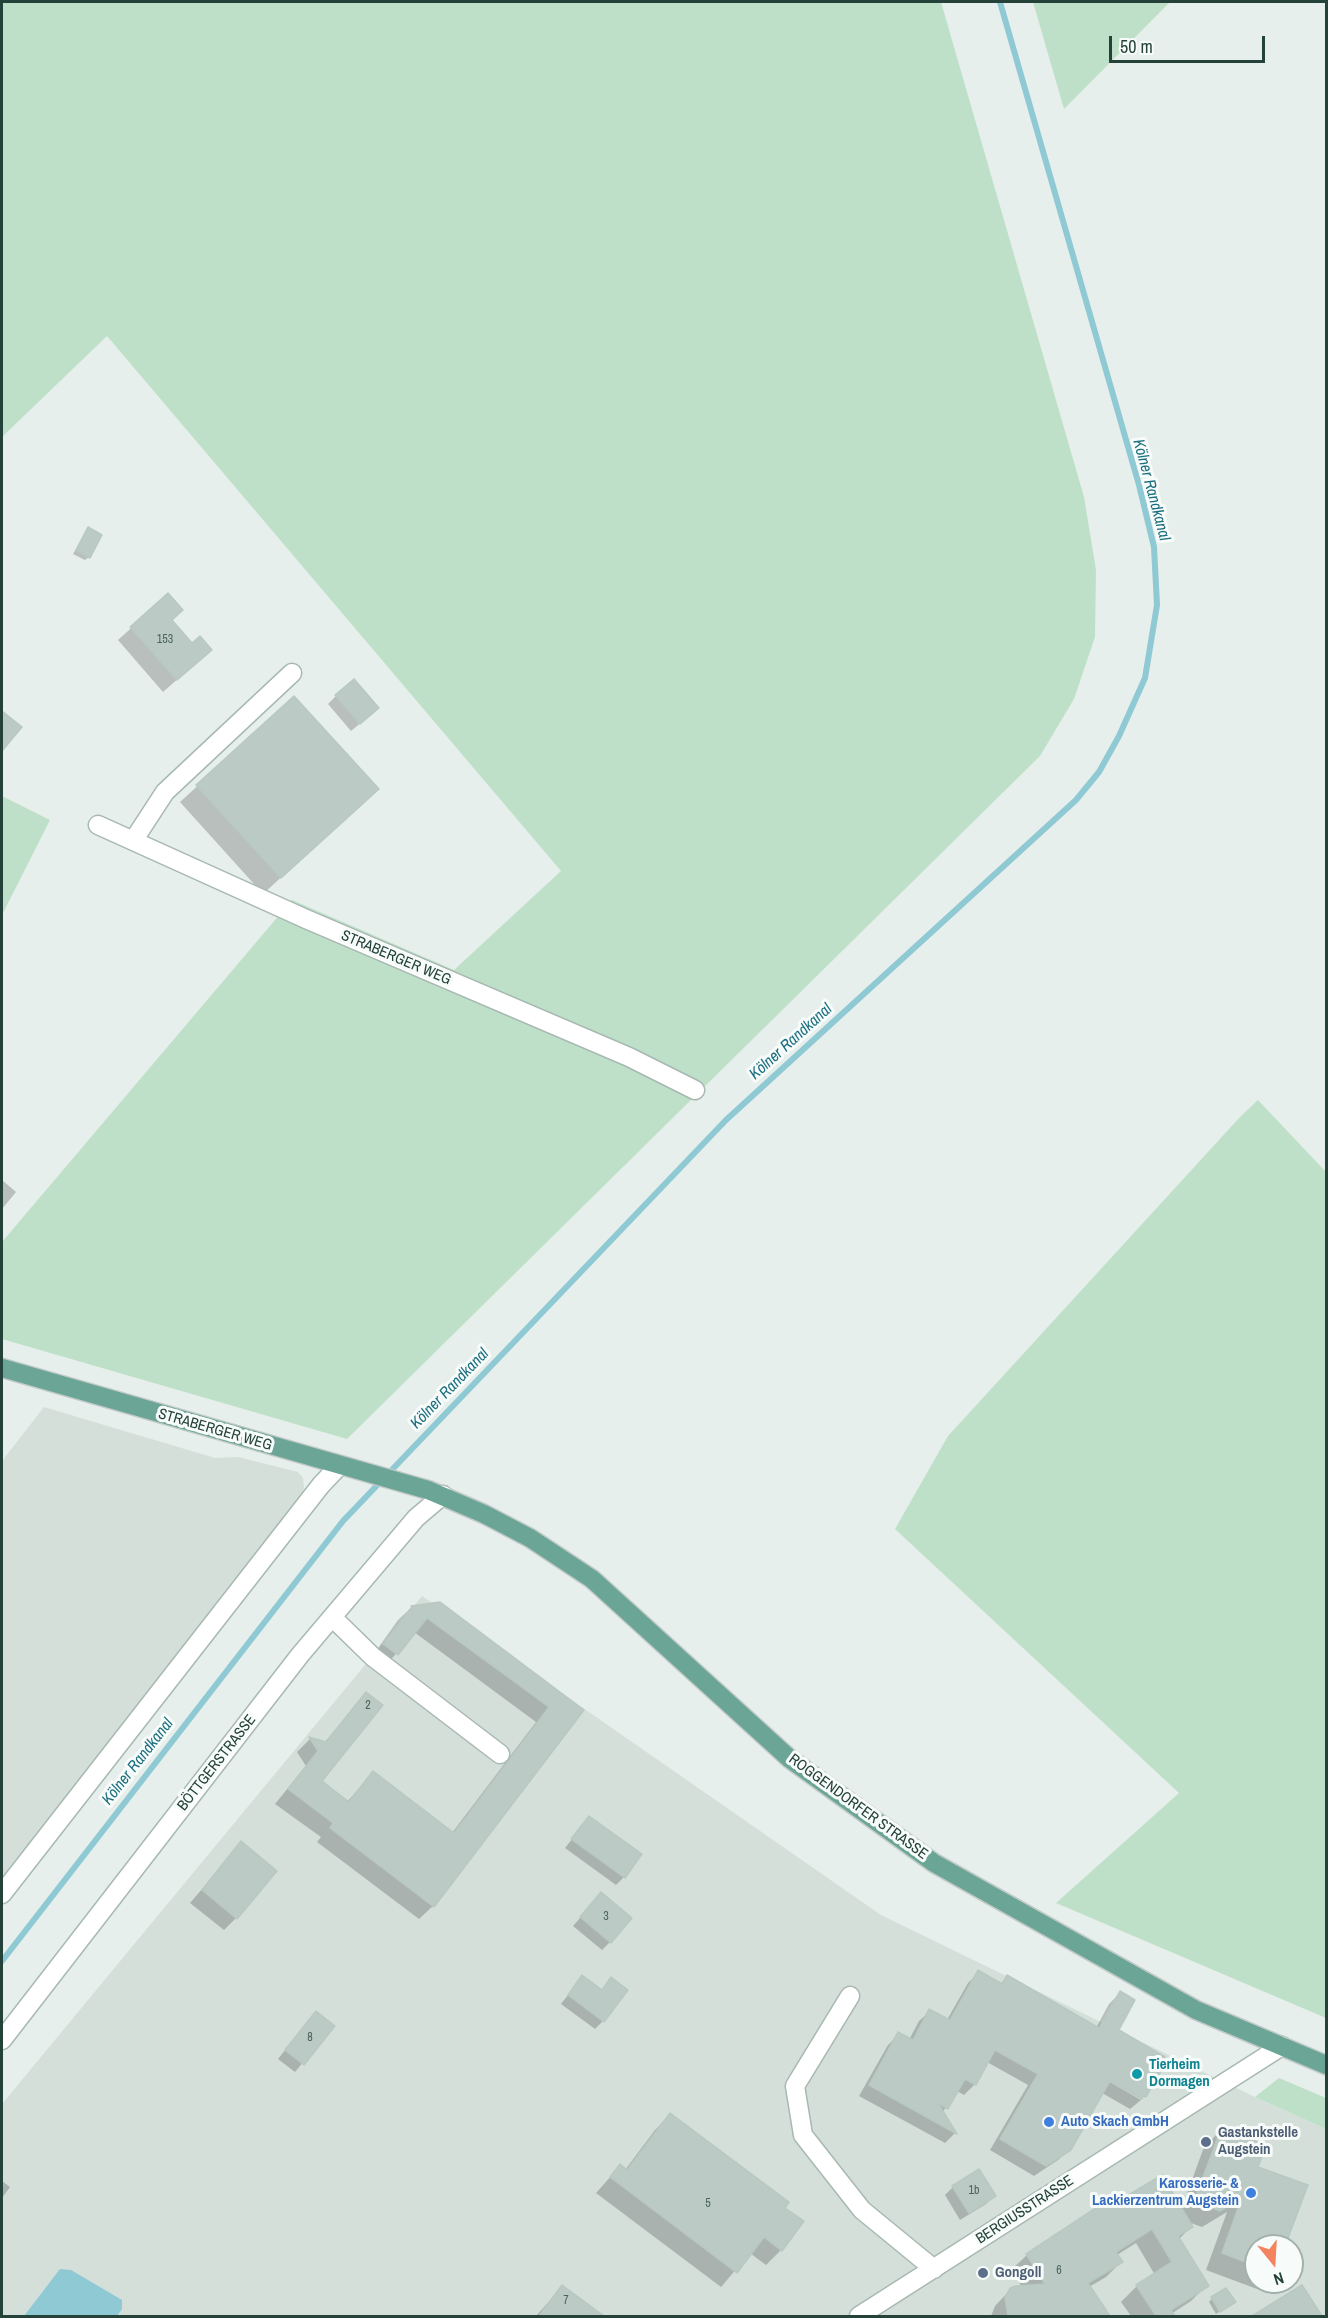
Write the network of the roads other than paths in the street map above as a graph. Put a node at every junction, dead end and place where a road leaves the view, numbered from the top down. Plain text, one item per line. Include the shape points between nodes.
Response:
1 (292, 673) dead end
2 (98, 825) dead end
3 (133, 841) junction
4 (695, 1090) dead end
5 (2, 1368) edge
6 (345, 1467) junction
7 (436, 1493) junction
8 (332, 1617) junction
9 (500, 1754) dead end
10 (2, 1894) edge
11 (850, 1996) dead end
12 (2, 2040) edge
13 (1282, 2046) junction
14 (1326, 2065) edge
15 (934, 2269) junction
16 (859, 2316) edge

1 - 3 street via 165,792
2 - 3 street, STRABERGER WEG
3 - 4 street, STRABERGER WEG via 629,1057
5 - 6 main road, STRABERGER WEG
6 - 7 main road, STRABERGER WEG
6 - 10 street via 314,1494
7 - 8 street, BÖTTGERSTRASSE
7 - 13 main road, ROGGENDORFER STRASSE via 530,1538 592,1579 790,1759 934,1863 1196,2010
8 - 9 street via 374,1657
8 - 12 street, BÖTTGERSTRASSE
11 - 15 street via 795,2086 803,2135 862,2210
13 - 14 main road, ROGGENDORFER STRASSE
13 - 15 street, BERGIUSSTRASSE
15 - 16 street, BERGIUSSTRASSE

